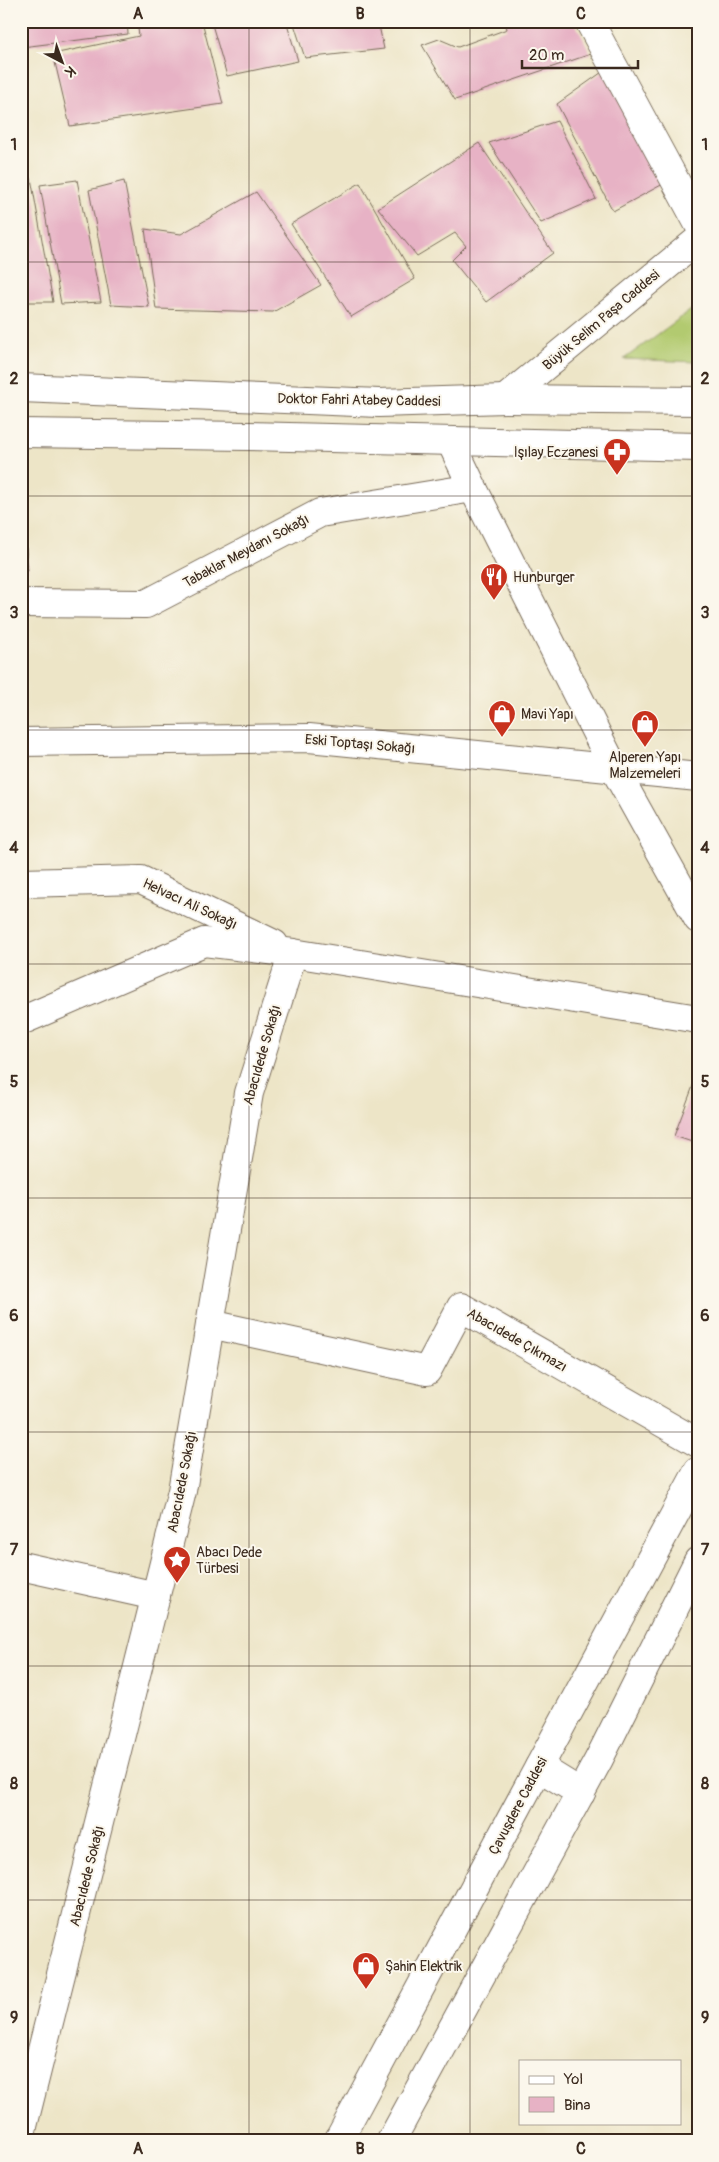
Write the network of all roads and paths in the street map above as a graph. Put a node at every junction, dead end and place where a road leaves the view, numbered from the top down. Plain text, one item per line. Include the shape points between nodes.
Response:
1 (589, 21) edge
2 (698, 223) edge
3 (698, 240) edge
4 (21, 388) edge
5 (505, 399) junction
6 (698, 401) edge
7 (21, 433) edge
8 (451, 442) junction
9 (698, 447) edge
10 (473, 488) junction
11 (21, 604) edge
12 (21, 742) edge
13 (616, 770) junction
14 (698, 777) edge
15 (21, 883) edge
16 (698, 919) edge
17 (293, 953) junction
18 (698, 1019) edge
19 (21, 1021) edge
20 (210, 1324) junction
21 (698, 1443) edge
22 (698, 1471) edge
23 (698, 1561) edge
24 (21, 1566) edge
25 (156, 1596) junction
26 (539, 1767) junction
27 (581, 1792) junction
28 (22, 2128) edge
29 (338, 2141) edge
30 (391, 2141) edge

1 - 2 street
3 - 5 street, Büyük Selim Paşa Caddesi
4 - 5 street, Doktor Fahri Atabey Caddesi via 379,403
5 - 6 street, Doktor Fahri Atabey Caddesi
7 - 8 street
8 - 9 street
8 - 10 street
10 - 11 street, Tabaklar Meydanı Sokağı via 320,513 146,604
10 - 13 street
12 - 13 street, Eski Toptaşı Sokağı via 309,738
13 - 14 street, Eski Toptaşı Sokağı
13 - 16 street
15 - 17 street, Helvacı Ali Sokağı via 141,880
17 - 18 street
17 - 19 street via 204,942
17 - 20 street, Abacıdede Sokağı via 249,1093
20 - 21 street, Abacıdede Çıkmazı via 427,1371 461,1307
20 - 25 street, Abacıdede Sokağı via 182,1491
22 - 26 street, Çavuşdere Caddesi
23 - 27 street
24 - 25 street
25 - 28 street, Abacıdede Sokağı
26 - 27 street
26 - 29 street, Çavuşdere Caddesi
27 - 30 street

